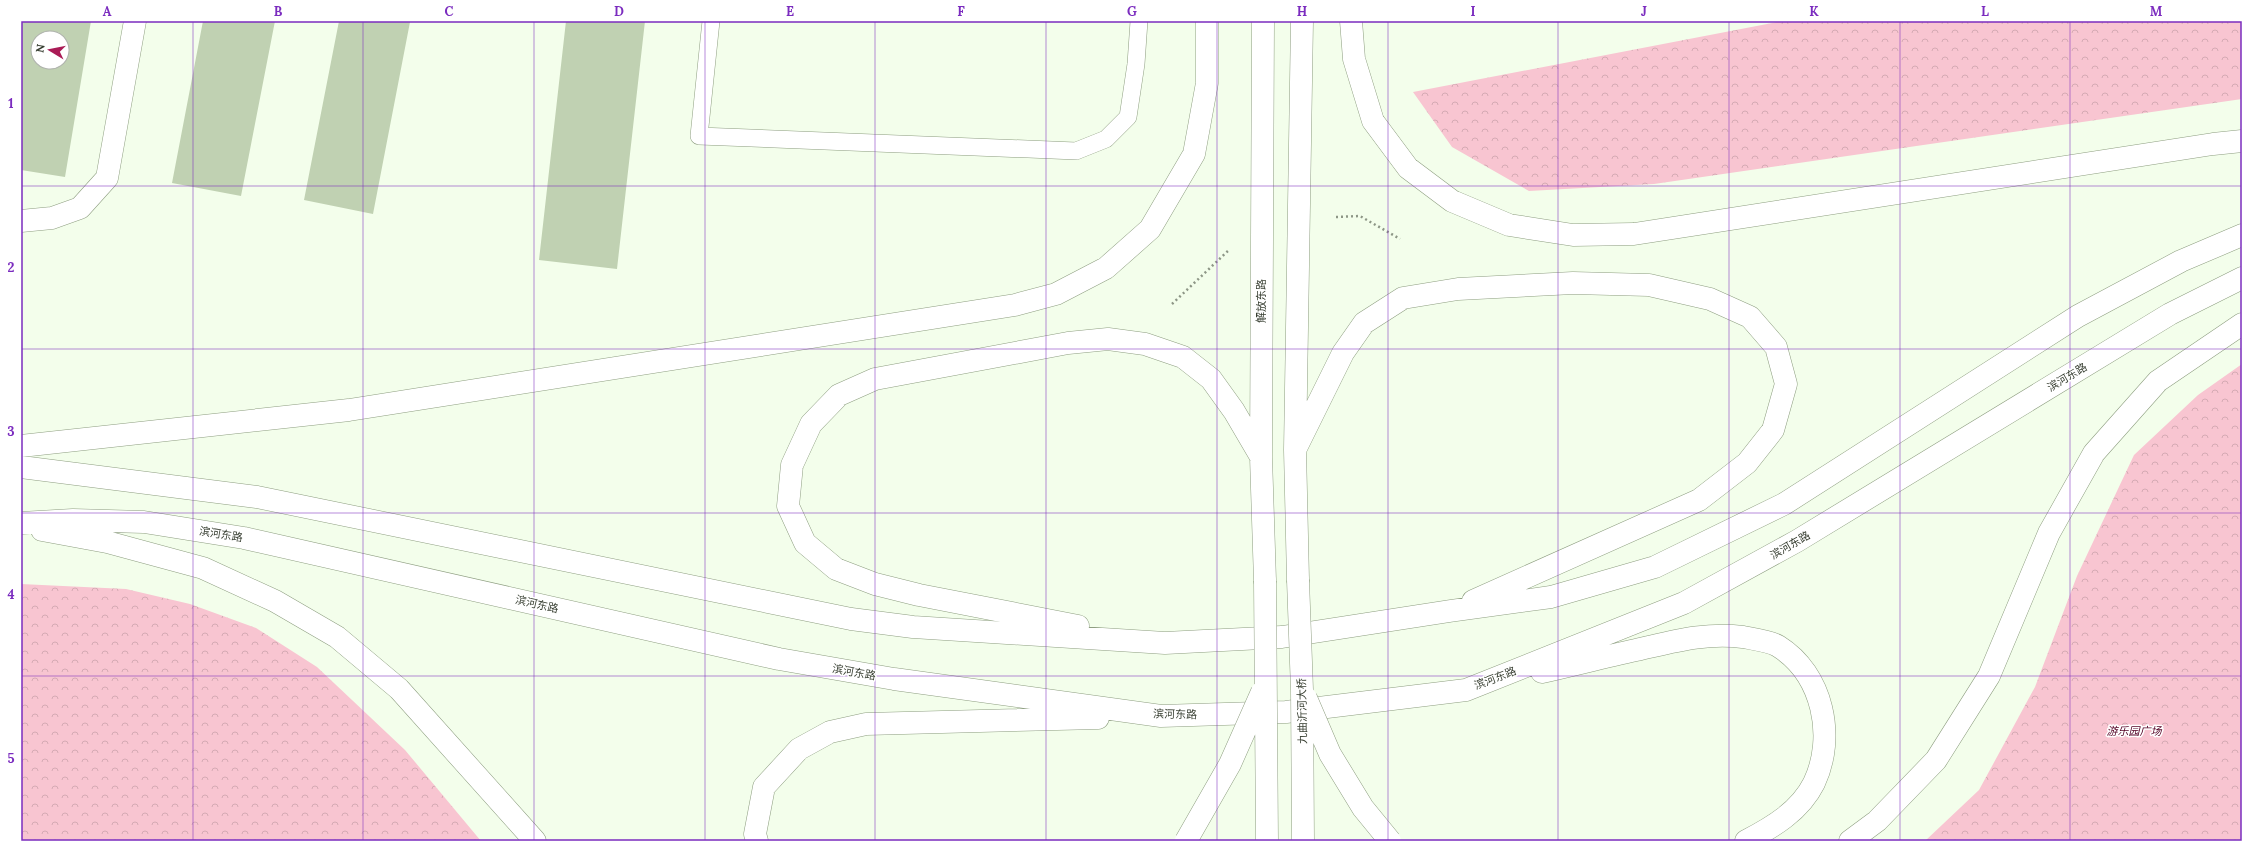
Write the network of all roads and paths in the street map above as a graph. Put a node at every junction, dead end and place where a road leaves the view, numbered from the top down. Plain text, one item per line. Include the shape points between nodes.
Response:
1 (135, 21) edge
2 (711, 21) edge
3 (1139, 21) edge
4 (1207, 21) edge
5 (1263, 21) edge
6 (1302, 21) edge
7 (1351, 21) edge
8 (2242, 142) edge
9 (1336, 217) dead end
10 (21, 221) edge
11 (2242, 235) edge
12 (1400, 239) dead end
13 (1230, 249) dead end
14 (2242, 278) edge
15 (1172, 304) dead end
16 (2242, 324) edge
17 (21, 446) edge
18 (1295, 450) junction
19 (1261, 457) junction
20 (21, 467) edge
21 (21, 524) edge
22 (1450, 611) junction
23 (1165, 643) junction
24 (1265, 686) junction
25 (1302, 690) junction
26 (1466, 690) junction
27 (1161, 716) junction
28 (535, 841) edge
29 (757, 841) edge
30 (1186, 841) edge
31 (1267, 841) edge
32 (1303, 841) edge
33 (1390, 841) edge
34 (1746, 841) edge
35 (1850, 841) edge

1 - 10 main road via 107,178 80,208 52,218
2 - 3 lane via 699,136 1076,151 1106,139 1128,117
4 - 17 main road via 1207,83 1194,154 1150,229 1106,268 1056,294 1015,305 349,410
5 - 19 main road, 解放东路
6 - 18 main road
7 - 8 main road via 1354,59 1373,121 1408,168 1452,201 1509,225 1573,235 1634,234 2214,144
9 - 12 path via 1360,216
11 - 22 main road via 2180,261 2078,316 1784,504 1655,567 1551,597
13 - 15 path
14 - 26 main road, 滨河东路 via 2170,314 1796,542 1684,603
16 - 35 main road via 2158,381 2094,453 2049,533 1989,676 1936,760 1877,821
18 - 22 main road via 1343,353 1364,323 1404,298 1458,289 1573,283 1649,285 1710,299 1750,317 1776,347 1786,384 1773,430 1747,463 1699,500
18 - 25 main road, 九曲沂河大桥, bridge
19 - 23 main road via 1234,411 1206,374 1183,357 1145,344 1108,339 1068,343 875,379 839,395 811,424 792,464 788,506 805,543 836,569 875,584 919,595
19 - 24 main road, 解放东路, bridge
20 - 23 main road via 257,496 851,619 913,627
21 - 27 main road, 滨河东路 via 73,520 144,522 244,538 779,659
21 - 28 main road via 107,542 203,568 274,601 337,637 399,689
22 - 23 main road via 1282,638
24 - 30 main road, bridge via 1230,764
24 - 31 main road, bridge
25 - 32 main road, 九曲沂河大桥, bridge
25 - 33 main road, bridge via 1330,754 1363,808
26 - 27 main road, 滨河东路 via 1286,712
26 - 34 main road via 1700,635 1743,637 1777,646 1800,664 1815,687 1824,717 1824,748 1814,783 1792,812
27 - 29 main road via 866,724 830,732 798,749 764,787 755,834

